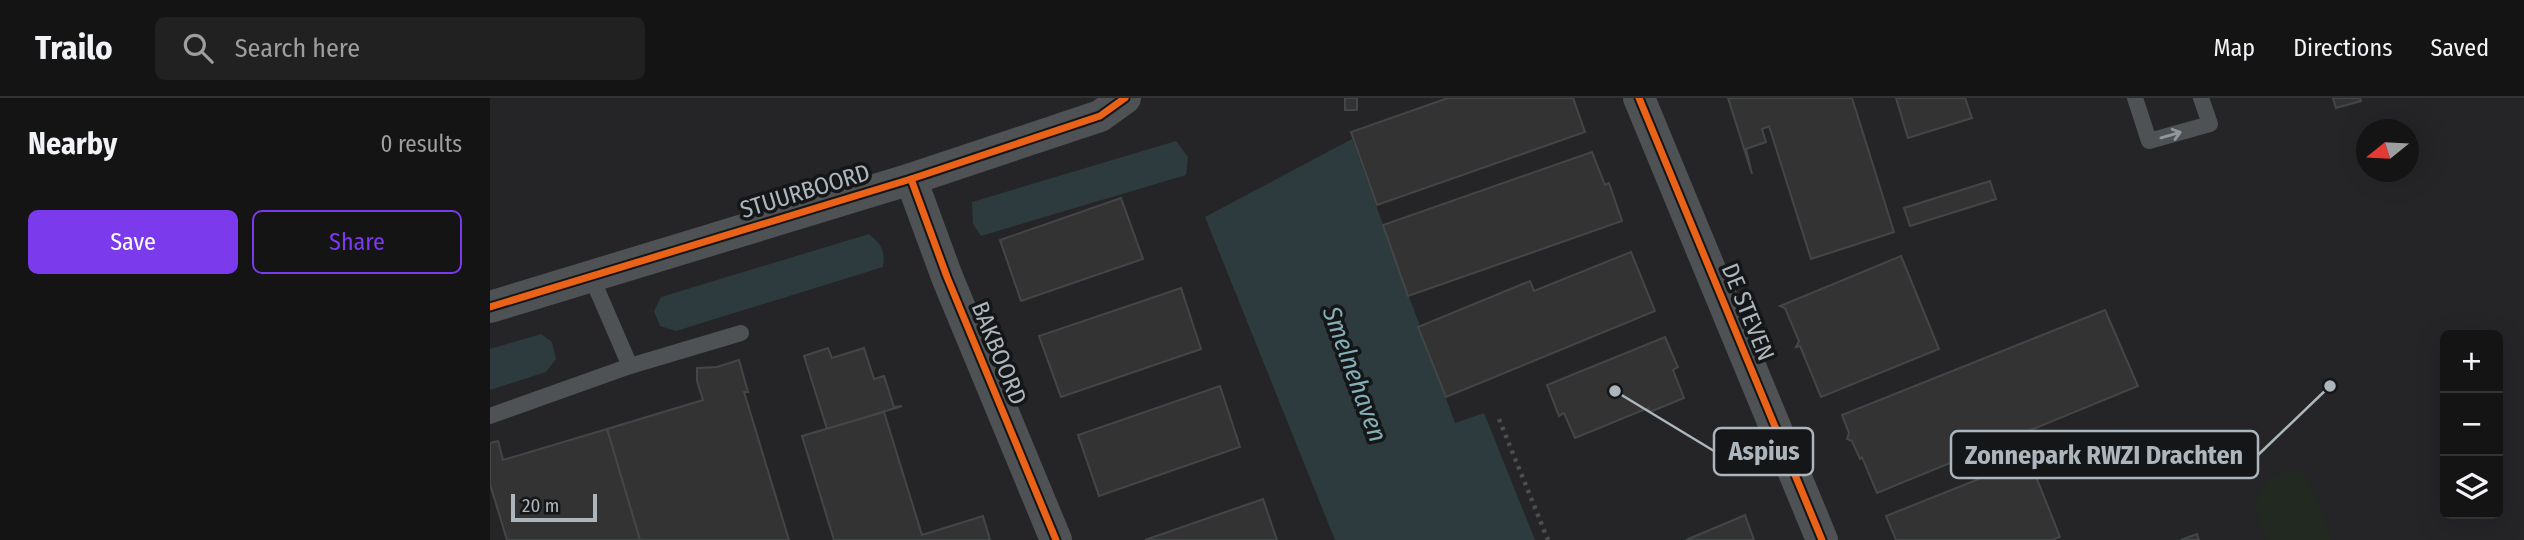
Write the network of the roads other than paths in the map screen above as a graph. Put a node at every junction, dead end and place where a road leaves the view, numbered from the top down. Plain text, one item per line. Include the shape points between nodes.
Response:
1 (1125, 98) edge
2 (1639, 98) edge
3 (2135, 98) edge
4 (2201, 98) edge
5 (911, 179) junction
6 (591, 276) junction
7 (490, 307) edge
8 (741, 332) dead end
9 (630, 366) junction
10 (490, 416) edge
11 (1056, 540) edge
12 (1822, 540) edge

1 - 5 street, STUURBOORD via 1100,116
2 - 12 street, DE STEVEN
3 -> 4 lane via 2149,141 2210,124
5 - 6 street, STUURBOORD
5 - 11 street, BAKBOORD
6 - 7 street, STUURBOORD
6 - 9 lane
8 - 9 lane
9 - 10 lane

